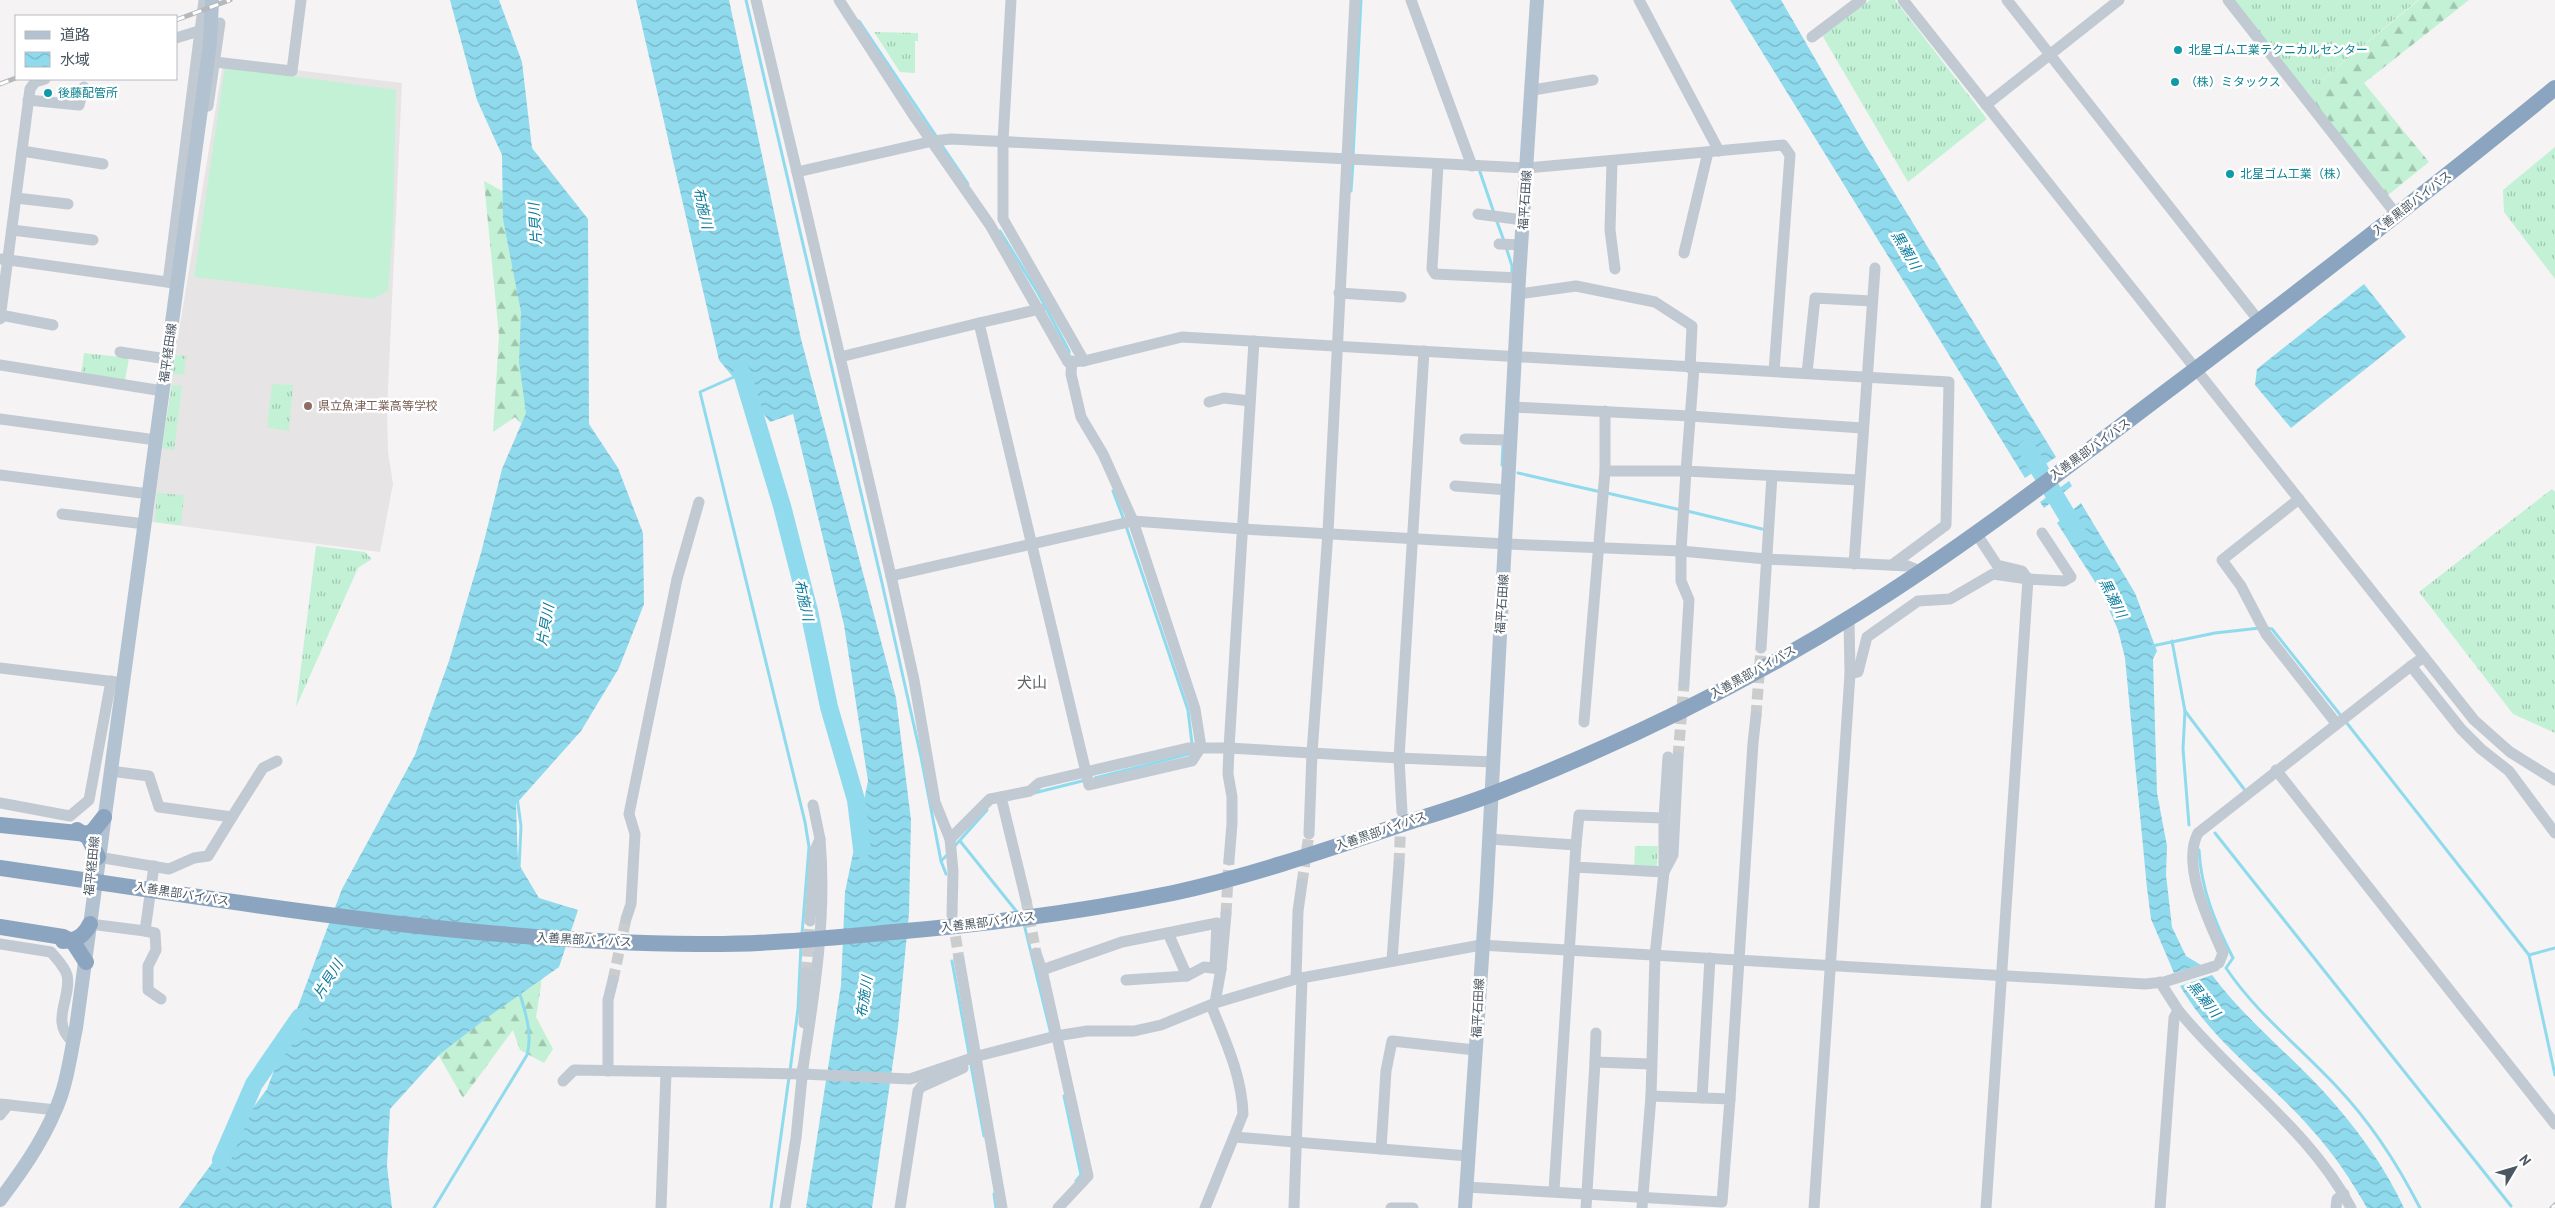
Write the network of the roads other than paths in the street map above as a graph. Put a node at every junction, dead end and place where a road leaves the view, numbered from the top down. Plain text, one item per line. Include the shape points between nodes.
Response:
1 (204, 0) edge
2 (212, 0) edge
3 (301, 0) edge
4 (756, 0) edge
5 (839, 0) edge
6 (1011, 0) edge
7 (1355, 0) edge
8 (1411, 0) edge
9 (1537, 0) edge
10 (1639, 0) edge
11 (1860, 0) edge
12 (1903, 0) edge
13 (2007, 0) edge
14 (2119, 0) edge
15 (2228, 0) edge
16 (220, 23) dead end
17 (202, 30) junction
18 (178, 37) edge
19 (1812, 37) dead end
20 (2049, 54) junction
21 (215, 62) junction
22 (42, 80) edge
23 (1593, 80) dead end
24 (84, 87) dead end
25 (2555, 88) edge
26 (1533, 90) junction
27 (28, 100) junction
28 (1986, 105) junction
29 (933, 141) junction
30 (1003, 141) junction
31 (22, 151) junction
32 (1714, 151) junction
33 (1346, 159) junction
34 (1612, 161) junction
35 (103, 164) dead end
36 (1438, 165) junction
37 (1472, 166) junction
38 (1527, 168) junction
39 (797, 172) junction
40 (16, 198) junction
41 (68, 204) dead end
42 (1478, 214) dead end
43 (2396, 214) junction
44 (1523, 220) junction
45 (12, 230) junction
46 (93, 240) dead end
47 (1499, 244) dead end
48 (1522, 245) junction
49 (1684, 252) dead end
50 (4, 259) edge
51 (1875, 268) dead end
52 (1615, 270) dead end
53 (1520, 278) junction
54 (176, 283) junction
55 (1339, 293) junction
56 (1519, 294) junction
57 (1401, 297) dead end
58 (1872, 301) junction
59 (1040, 309) junction
60 (0, 317) edge
61 (2259, 321) junction
62 (979, 323) junction
63 (53, 325) dead end
64 (1254, 341) junction
65 (1336, 347) junction
66 (1424, 351) junction
67 (120, 352) dead end
68 (1516, 356) junction
69 (840, 357) junction
70 (167, 359) junction
71 (1078, 361) junction
72 (0, 365) edge
73 (1692, 368) junction
74 (2196, 370) junction
75 (1774, 371) junction
76 (1807, 373) junction
77 (1866, 377) junction
78 (163, 391) junction
79 (1250, 401) junction
80 (1209, 402) dead end
81 (1513, 406) junction
82 (1605, 411) junction
83 (1690, 416) junction
84 (0, 419) edge
85 (1862, 428) junction
86 (1464, 439) dead end
87 (156, 440) junction
88 (1511, 440) junction
89 (1605, 471) junction
90 (1686, 471) junction
91 (0, 475) edge
92 (1772, 476) junction
93 (1858, 480) junction
94 (1454, 486) dead end
95 (1509, 490) junction
96 (149, 494) junction
97 (2299, 500) junction
98 (698, 502) dead end
99 (62, 514) dead end
100 (1133, 521) junction
101 (145, 524) junction
102 (1243, 529) junction
103 (1328, 532) junction
104 (1976, 533) junction
105 (2042, 534) dead end
106 (1413, 538) junction
107 (1506, 544) junction
108 (1032, 545) junction
109 (1598, 547) junction
110 (1680, 550) junction
111 (1766, 559) junction
112 (1854, 564) junction
113 (1892, 565) junction
114 (1920, 571) junction
115 (891, 576) junction
116 (2028, 579) junction
117 (1849, 618) junction
118 (1761, 648) tunnel mouth
119 (2424, 657) junction
120 (2411, 666) junction
121 (0, 668) edge
122 (1850, 674) junction
123 (117, 682) junction
124 (1684, 684) tunnel mouth
125 (120, 706) junction
126 (1756, 716) tunnel mouth
127 (1584, 722) dead end
128 (2336, 723) junction
129 (1201, 747) junction
130 (1229, 748) junction
131 (1312, 753) junction
132 (1399, 758) junction
133 (277, 761) dead end
134 (1493, 762) junction
135 (2276, 770) junction
136 (110, 772) junction
137 (1084, 772) junction
138 (2555, 780) edge
139 (1491, 794) junction
140 (1001, 797) junction
141 (0, 803) edge
142 (813, 805) dead end
143 (1402, 812) tunnel mouth
144 (232, 816) junction
145 (1664, 818) junction
146 (0, 820) edge
147 (0, 825) edge
148 (2555, 833) edge
149 (1309, 834) tunnel mouth
150 (90, 835) junction
151 (820, 839) junction
152 (950, 839) junction
153 (1489, 840) junction
154 (1576, 845) junction
155 (1229, 860) tunnel mouth
156 (1399, 864) tunnel mouth
157 (154, 866) junction
158 (1575, 867) junction
159 (0, 868) edge
160 (1664, 872) junction
161 (1302, 882) tunnel mouth
162 (1026, 900) tunnel mouth
163 (1226, 914) tunnel mouth
164 (952, 916) tunnel mouth
165 (626, 919) tunnel mouth
166 (810, 922) tunnel mouth
167 (0, 926) edge
168 (145, 930) junction
169 (0, 931) edge
170 (1168, 932) junction
171 (822, 939) junction
172 (78, 942) junction
173 (0, 944) edge
174 (1481, 945) junction
175 (1570, 949) junction
176 (1036, 953) tunnel mouth
177 (1655, 955) junction
178 (1710, 958) junction
179 (959, 959) tunnel mouth
180 (1739, 959) junction
181 (1392, 960) junction
182 (1830, 964) junction
183 (1218, 968) junction
184 (1042, 970) junction
185 (806, 972) tunnel mouth
186 (2002, 975) junction
187 (1188, 976) junction
188 (1299, 978) junction
189 (613, 980) tunnel mouth
190 (1126, 980) dead end
191 (2162, 982) junction
192 (161, 998) dead end
193 (1213, 1004) junction
194 (2178, 1010) junction
195 (1596, 1033) dead end
196 (74, 1035) junction
197 (1056, 1036) junction
198 (1475, 1050) junction
199 (978, 1056) junction
200 (961, 1062) junction
201 (1595, 1062) junction
202 (1651, 1064) junction
203 (608, 1071) junction
204 (666, 1073) junction
205 (807, 1074) junction
206 (563, 1081) dead end
207 (1651, 1096) junction
208 (1702, 1098) junction
209 (1730, 1099) junction
210 (4, 1104) edge
211 (56, 1110) junction
212 (0, 1115) edge
213 (2555, 1124) edge
214 (1234, 1138) junction
215 (1298, 1143) junction
216 (1381, 1149) junction
217 (1468, 1156) junction
218 (1466, 1187) junction
219 (1554, 1191) junction
220 (1587, 1193) junction
221 (2344, 1194) junction
222 (0, 1200) edge
223 (1642, 1202) edge
224 (1696, 1204) edge
225 (661, 1208) edge
226 (785, 1208) edge
227 (900, 1208) edge
228 (1002, 1208) edge
229 (1058, 1208) edge
230 (1205, 1208) edge
231 (1294, 1208) edge
232 (1391, 1208) edge
233 (1413, 1208) edge
234 (1465, 1208) edge
235 (1586, 1208) edge
236 (1814, 1208) edge
237 (1986, 1208) edge
238 (2160, 1208) edge
239 (2336, 1208) edge
240 (2351, 1208) edge

1 - 17 street
2 - 54 main road, 福平経田線 via 210,43
3 - 21 street via 292,71
4 - 39 street
5 - 29 street
6 - 30 street
7 - 33 street
8 - 37 street
9 - 26 main road, 福平石田線
10 - 32 street
11 - 19 street
12 - 28 street
13 - 20 street
14 - 20 street
15 - 43 street
16 - 21 street
17 - 18 street
17 - 54 street
20 - 28 street
20 - 61 street
21 - 54 street
22 - 27 street via 30,89
23 - 26 street
24 - 27 street via 78,106
25 - 43 highway, 入善黒部バイパス
26 - 38 main road, 福平石田線
27 - 31 street
28 - 74 street
29 - 30 street
29 - 39 street
29 - 59 street via 990,225
30 - 33 street
30 - 71 street via 1003,219
31 - 35 street
31 - 40 street
32 - 34 street
32 - 49 street
32 - 75 street via 1783,145 1790,155
33 - 36 street
33 - 55 street
34 - 38 street
34 - 52 street via 1610,230
36 - 37 street
36 - 53 street via 1432,269 1435,274
37 - 38 street
38 - 44 main road, 福平石田線
39 - 69 street
40 - 41 street
40 - 45 street
42 - 44 street
43 - 61 highway, 入善黒部バイパス
44 - 48 main road, 福平石田線
45 - 46 street
45 - 50 street
47 - 48 street
48 - 53 main road, 福平石田線
50 - 54 street
50 - 60 street
51 - 58 street
53 - 56 main road, 福平石田線
54 - 70 main road, 福平経田線
55 - 57 street
55 - 65 street
56 - 68 main road, 福平石田線
56 - 73 street via 1576,286 1655,302 1692,326
58 - 76 street via 1814,298
58 - 77 street
59 - 62 street
59 - 71 street via 1068,362
60 - 63 street
61 - 74 highway, 入善黒部バイパス
62 - 69 street
62 - 108 street
64 - 65 street
64 - 71 street via 1182,338
64 - 79 street
65 - 66 street
65 - 103 street
66 - 68 street
66 - 106 street
67 - 70 street
68 - 73 street
68 - 81 main road, 福平石田線
69 - 115 street
70 - 78 main road, 福平経田線
71 - 100 street via 1071,374 1081,417 1103,454
72 - 78 street
73 - 75 street
73 - 83 street
74 - 97 street
74 - 104 highway, 入善黒部バイパス
75 - 76 street
76 - 77 street
77 - 85 street
77 - 113 street via 1948,382 1946,525
78 - 87 main road, 福平経田線
79 - 80 street via 1224,398
79 - 102 street
81 - 82 street
81 - 88 main road, 福平石田線
82 - 83 street
82 - 89 street
83 - 85 street
83 - 90 street
84 - 87 street
85 - 93 street
86 - 88 street
87 - 96 main road, 福平経田線
88 - 95 main road, 福平石田線
89 - 90 street
89 - 109 street
90 - 92 street
90 - 110 street
91 - 96 street
92 - 93 street
92 - 111 street
93 - 112 street
94 - 95 street
95 - 107 main road, 福平石田線
96 - 101 main road, 福平経田線
97 - 119 street
97 - 128 street via 2222,560 2241,586 2266,634
98 - 165 street via 678,580 629,814 635,834
99 - 101 street
100 - 102 street
100 - 108 street
100 - 129 street via 1195,709
101 - 123 main road, 福平経田線
102 - 103 street
102 - 130 street
103 - 106 street
103 - 131 street
104 - 114 highway, 入善黒部バイパス
104 - 116 street via 1997,565 2022,571
105 - 116 street via 2071,577 2064,581
106 - 107 street
106 - 132 street
107 - 109 street
107 - 134 main road, 福平石田線
108 - 115 street
108 - 137 street
109 - 110 street
109 - 127 street
110 - 111 street
110 - 124 street via 1681,581 1689,600
111 - 112 street
111 - 118 street
112 - 113 street
113 - 114 street
114 - 117 highway, 入善黒部バイパス
115 - 152 street via 914,680 935,802
116 - 122 street via 1993,574 1950,599 1918,601 1867,637 1858,672
116 - 186 street
117 - 122 street
117 - 139 highway, 入善黒部バイパス via 1752,674 1646,729
119 - 120 street
119 - 138 street via 2474,720 2510,752
120 - 128 street
120 - 148 street via 2461,728 2509,771
121 - 123 street
122 - 182 street
123 - 125 main road, 福平経田線
123 - 141 street via 89,800 70,816
125 - 136 main road, 福平経田線
125 - 150 main road, 福平経田線
126 - 180 street
128 - 135 street
129 - 130 street
129 - 137 street
130 - 131 street
130 - 155 street via 1228,774 1232,797
131 - 132 street
131 - 149 street
132 - 134 street
132 - 143 street
133 - 144 street via 263,768
134 - 139 main road, 福平石田線
135 - 191 street via 2209,823 2193,843 2192,855 2205,914 2223,953 2217,964
135 - 213 street
136 - 144 street via 149,776 159,807
136 - 150 main road, 福平経田線
137 - 140 street via 1039,783 1030,792
139 - 153 main road, 福平石田線
139 - 171 highway, 入善黒部バイパス via 1325,850 1174,892 967,926
140 - 152 street via 990,799
140 - 162 street
142 - 151 street
144 - 157 street via 208,856 169,868
145 - 154 street via 1579,815
145 - 160 street
145 - 160 street via 1673,757 1673,855
146 - 150 highway
147 - 150 highway
150 - 157 street
150 - 172 main road, 福平経田線
151 - 166 street via 815,850
151 - 171 street
152 - 164 street
153 - 154 street
153 - 174 main road, 福平石田線
154 - 158 street
156 - 181 street
157 - 168 street
158 - 160 street
158 - 175 street
159 - 171 highway, 入善黒部バイパス via 242,904 575,941 705,944
160 - 177 street
161 - 188 street via 1298,911
163 - 183 street
167 - 172 highway
168 - 172 street
168 - 192 street via 156,933 156,950 148,966 148,990
169 - 172 highway
170 - 183 street via 1217,923
170 - 184 street via 1107,947
170 - 187 street
171 - 205 street
172 - 196 main road, 福平経田線
173 - 196 street via 51,952 67,975 62,1024 64,1034
174 - 175 street
174 - 181 street
174 - 198 main road, 福平石田線
175 - 177 street
175 - 219 street
176 - 184 street
177 - 178 street
177 - 202 street
178 - 180 street
178 - 208 street
179 - 199 street
180 - 182 street
180 - 209 street
181 - 188 street
182 - 186 street
182 - 236 street
183 - 187 street via 1204,967
183 - 193 street
184 - 197 street
185 - 205 street
186 - 191 street via 2145,984
186 - 237 street
187 - 190 street
188 - 193 street
188 - 215 street
189 - 203 street via 608,1000
191 - 194 street
193 - 197 street via 1160,1025 1134,1031 1087,1031
193 - 214 street via 1233,1059 1243,1102 1243,1114
194 - 221 street via 2199,1036 2299,1136
194 - 238 street via 2174,1018
195 - 201 street
196 - 211 main road, 福平経田線
197 - 199 street
197 - 229 street via 1088,1176
198 - 216 street via 1392,1041 1386,1071
198 - 217 main road, 福平石田線
199 - 200 street
199 - 228 street
200 - 205 street via 902,1080
200 - 227 street via 963,1068 920,1088 918,1092
201 - 202 street
201 - 220 street
202 - 207 street
203 - 204 street
203 - 206 street via 574,1070
204 - 205 street
204 - 225 street
205 - 226 street
207 - 208 street
207 - 223 street
208 - 209 street
209 - 224 street via 1722,1202
210 - 211 street
210 - 212 street
211 - 222 main road, 福平経田線 via 26,1165
214 - 215 street
214 - 230 street
215 - 216 street
215 - 231 street
216 - 217 street
217 - 218 main road, 福平石田線
218 - 219 street
218 - 234 main road, 福平石田線
219 - 220 street
220 - 223 street
220 - 235 street
221 - 239 street via 2337,1199
221 - 240 street
223 - 224 street
232 - 233 street

